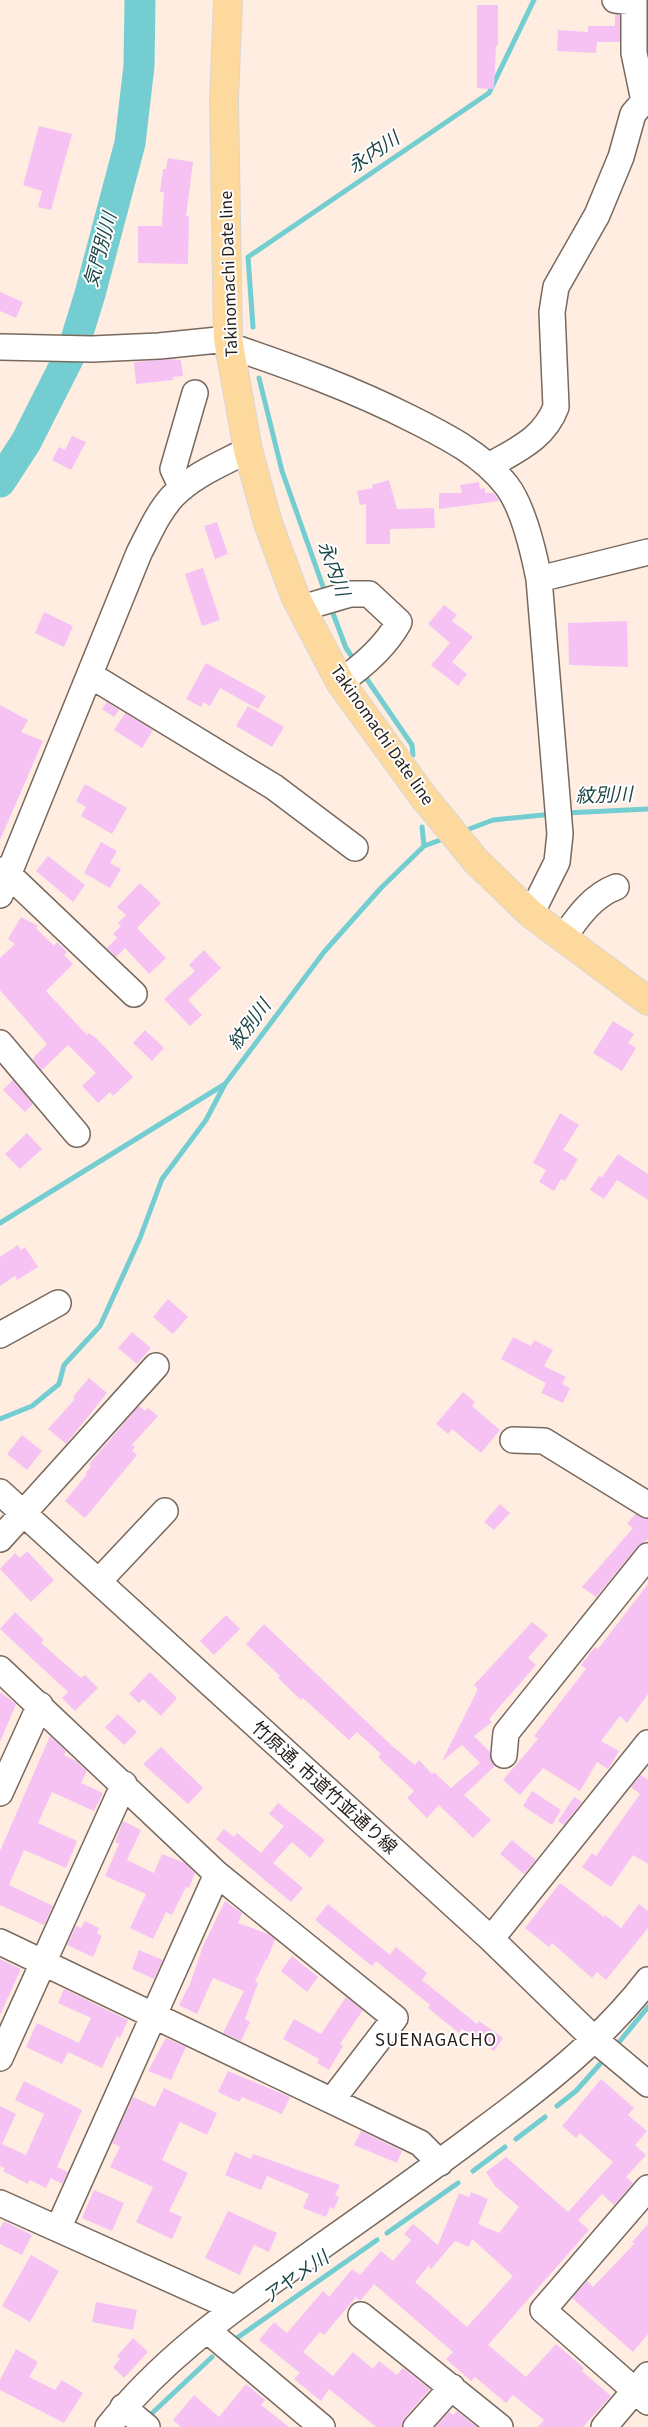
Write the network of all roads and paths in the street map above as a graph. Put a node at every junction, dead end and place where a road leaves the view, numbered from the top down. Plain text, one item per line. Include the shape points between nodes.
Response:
1 (228, 0) edge
2 (615, 0) edge
3 (646, 100) edge
4 (229, 342) junction
5 (2, 346) edge
6 (194, 394) dead end
7 (248, 450) junction
8 (489, 466) junction
9 (182, 488) junction
10 (648, 552) edge
11 (539, 579) junction
12 (302, 608) junction
13 (90, 675) junction
14 (340, 682) junction
15 (355, 848) dead end
16 (3, 879) edge
17 (616, 887) dead end
18 (531, 914) junction
19 (563, 938) junction
20 (134, 994) dead end
21 (648, 1001) edge
22 (0, 1043) edge
23 (77, 1134) dead end
24 (58, 1303) dead end
25 (0, 1335) edge
26 (156, 1366) dead end
27 (513, 1440) dead end
28 (0, 1492) edge
29 (648, 1505) edge
30 (165, 1511) dead end
31 (22, 1512) junction
32 (0, 1538) edge
33 (648, 1556) edge
34 (99, 1580) junction
35 (0, 1669) edge
36 (40, 1705) junction
37 (648, 1743) edge
38 (504, 1755) dead end
39 (124, 1784) junction
40 (0, 1793) edge
41 (217, 1874) junction
42 (491, 1939) junction
43 (0, 1942) edge
44 (43, 1962) junction
45 (648, 1980) edge
46 (154, 2015) junction
47 (594, 2039) junction
48 (0, 2058) edge
49 (648, 2084) edge
50 (332, 2100) junction
51 (440, 2162) junction
52 (648, 2188) edge
53 (0, 2202) edge
54 (58, 2229) junction
55 (234, 2308) junction
56 (361, 2315) dead end
57 (207, 2330) junction
58 (452, 2387) junction
59 (643, 2389) edge
60 (123, 2407) junction
61 (108, 2427) edge
62 (147, 2427) edge
63 (322, 2427) edge
64 (416, 2427) edge
65 (500, 2427) edge
66 (604, 2427) edge

1 - 4 main road, Takinomachi Date line via 224,99
2 - 3 street via 634,2 634,54
3 - 8 street via 633,114 621,157 598,215 556,287 552,312 556,407 550,421 531,442
4 - 5 street via 92,349
4 - 7 main road, Takinomachi Date line
4 - 8 street via 371,398 463,446
6 - 9 street via 173,470
7 - 9 street
7 - 12 main road, Takinomachi Date line via 268,523
8 - 11 street via 509,488 533,551
9 - 13 street via 155,521 139,553
10 - 11 street
11 - 18 street via 560,834 557,862
12 - 14 main road, Takinomachi Date line
12 - 14 street via 350,594 369,594 399,622 381,648
13 - 15 street via 274,787
13 - 16 street
14 - 18 main road, Takinomachi Date line via 422,795 476,861
16 - 20 street
17 - 19 street via 583,910
18 - 19 main road, Takinomachi Date line
19 - 21 main road, Takinomachi Date line
22 - 23 street
24 - 25 street
26 - 31 street
27 - 29 street via 544,1441
28 - 31 street, 竹原通, 市道竹並通り線
30 - 34 street
31 - 32 street
31 - 34 street, 竹原通, 市道竹並通り線
33 - 38 street via 506,1733
34 - 42 street, 竹原通, 市道竹並通り線
35 - 36 street
36 - 39 street
36 - 40 street
37 - 42 street
39 - 41 street
39 - 44 street
41 - 46 street
41 - 50 street via 395,2018
42 - 47 street, 竹原通, 市道竹並通り線
43 - 44 street
44 - 46 street
44 - 48 street
45 - 47 street
46 - 50 street
46 - 54 street
47 - 49 street, 竹原通, 市道竹並通り線
47 - 51 street via 533,2093
50 - 51 street via 420,2143
51 - 55 street
52 - 59 street via 543,2310
53 - 54 street
54 - 55 street
55 - 57 street
56 - 58 street
57 - 60 street via 172,2357
57 - 63 street
58 - 64 street
58 - 65 street
59 - 66 street
60 - 61 street
60 - 62 street

